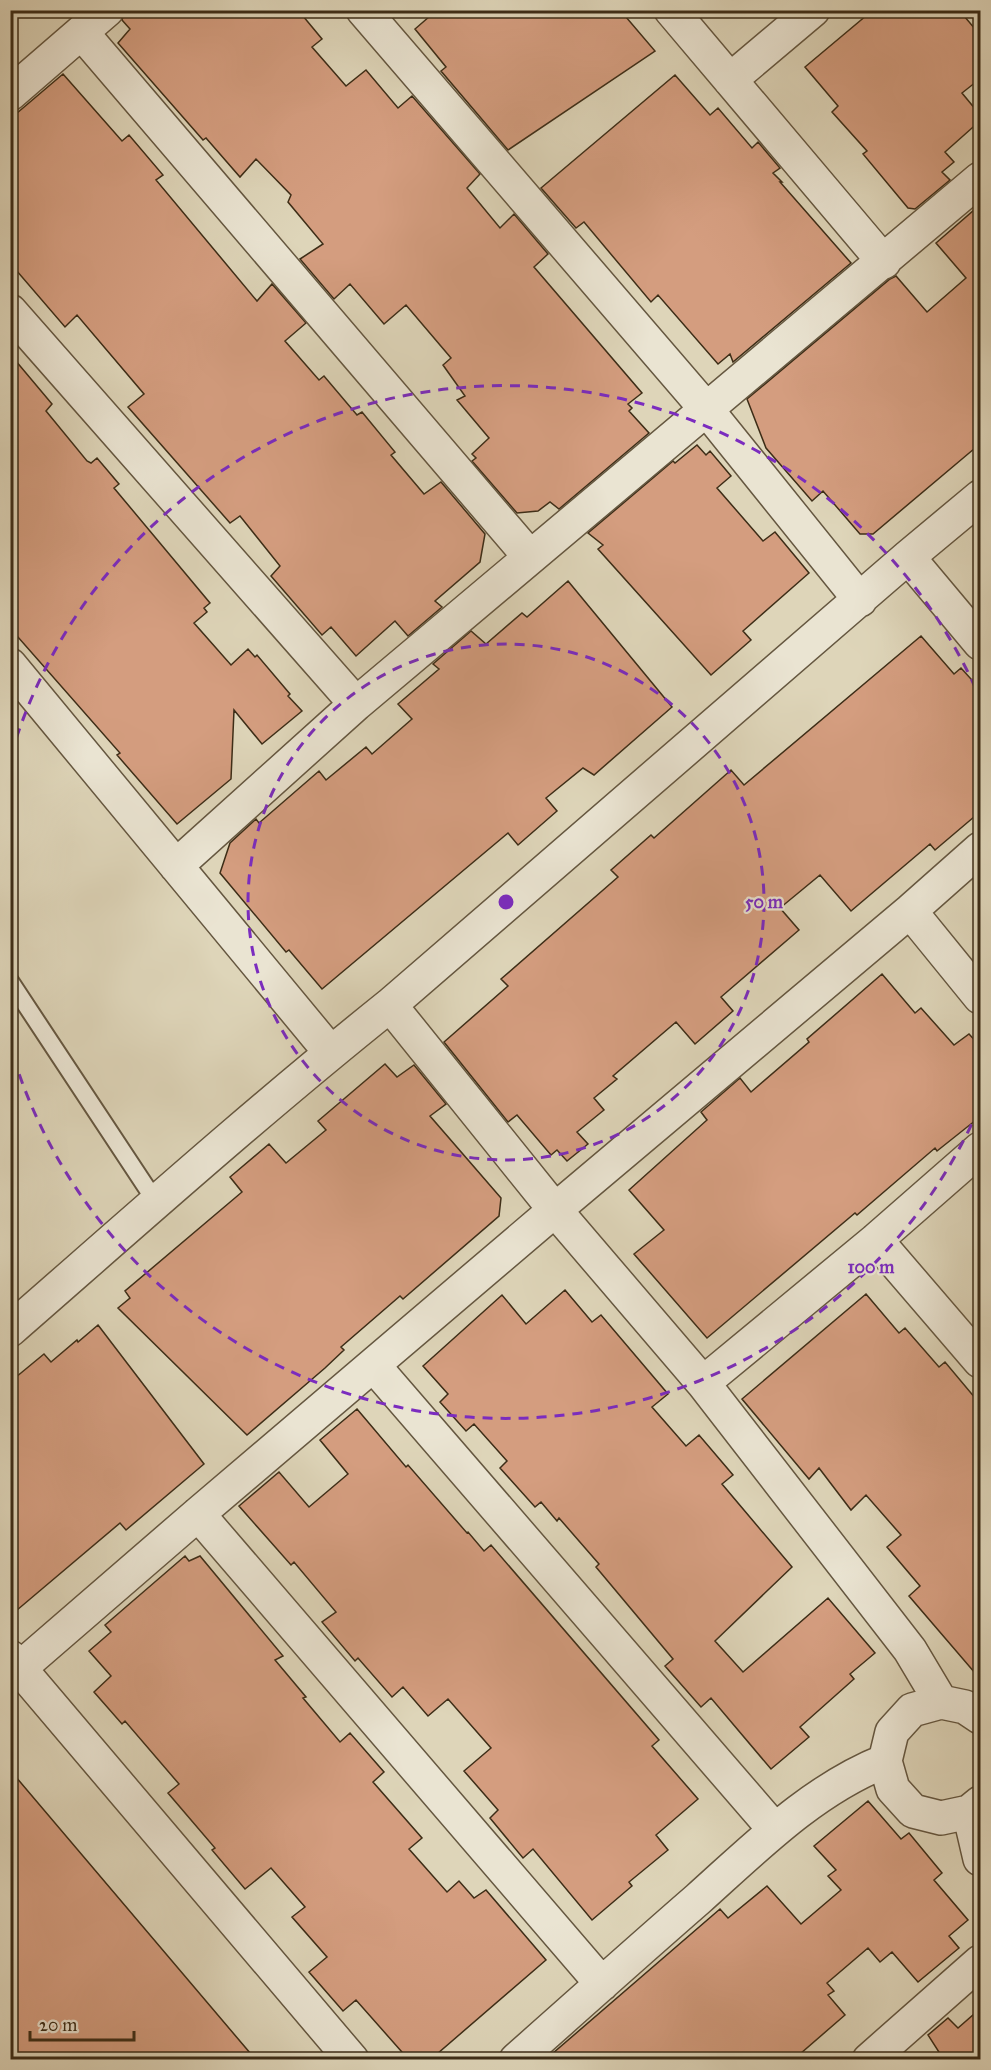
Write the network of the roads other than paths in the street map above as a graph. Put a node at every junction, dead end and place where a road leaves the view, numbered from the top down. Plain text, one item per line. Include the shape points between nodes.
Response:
1 (107, 10) edge
2 (363, 10) edge
3 (671, 10) edge
4 (813, 10) edge
5 (82, 33) junction
6 (730, 80) junction
7 (10, 94) edge
8 (981, 179) edge
9 (884, 262) junction
10 (10, 311) edge
11 (706, 410) junction
12 (981, 497) edge
13 (530, 557) junction
14 (908, 557) junction
15 (860, 600) junction
16 (981, 643) edge
17 (10, 666) edge
18 (356, 704) junction
19 (981, 849) edge
20 (176, 866) junction
21 (910, 911) junction
22 (10, 981) edge
23 (981, 997) edge
24 (390, 1005) junction
25 (331, 1053) junction
26 (981, 1149) edge
27 (156, 1202) junction
28 (555, 1209) junction
29 (876, 1240) junction
30 (10, 1330) edge
31 (981, 1361) edge
32 (374, 1366) junction
33 (704, 1383) junction
34 (198, 1514) junction
35 (15, 1663) edge
36 (941, 1702) junction
37 (981, 1717) edge
38 (885, 1761) junction
39 (975, 1808) edge
40 (775, 1830) junction
41 (981, 1859) edge
42 (981, 1962) edge
43 (602, 1984) junction
44 (352, 2060) edge
45 (516, 2060) edge
46 (869, 2060) edge

1 - 5 street
2 - 11 street
3 - 6 street
4 - 6 street
5 - 7 street
5 - 13 street
6 - 9 street
8 - 9 street
9 - 11 street
10 - 18 street
11 - 13 street
11 - 15 street
12 - 14 street
13 - 18 street
14 - 15 street
14 - 16 street
15 - 24 street
17 - 20 street
18 - 20 street
19 - 21 street
20 - 25 street
21 - 23 street
21 - 28 street
22 - 27 lane
24 - 25 street
24 - 28 street
25 - 27 street
26 - 29 street
27 - 30 street
28 - 32 street
28 - 33 street
29 - 31 street
29 - 33 street
32 - 34 street
32 - 40 street
33 - 36 street via 910,1650
34 - 35 street
34 - 43 street
35 - 44 street
36 - 37 street via 965,1707
36 - 38 street via 912,1710 892,1732
38 - 39 street via 892,1789 913,1810 941,1818
38 - 40 street via 826,1790
39 - 41 street
40 - 43 street
42 - 46 street
43 - 45 street

